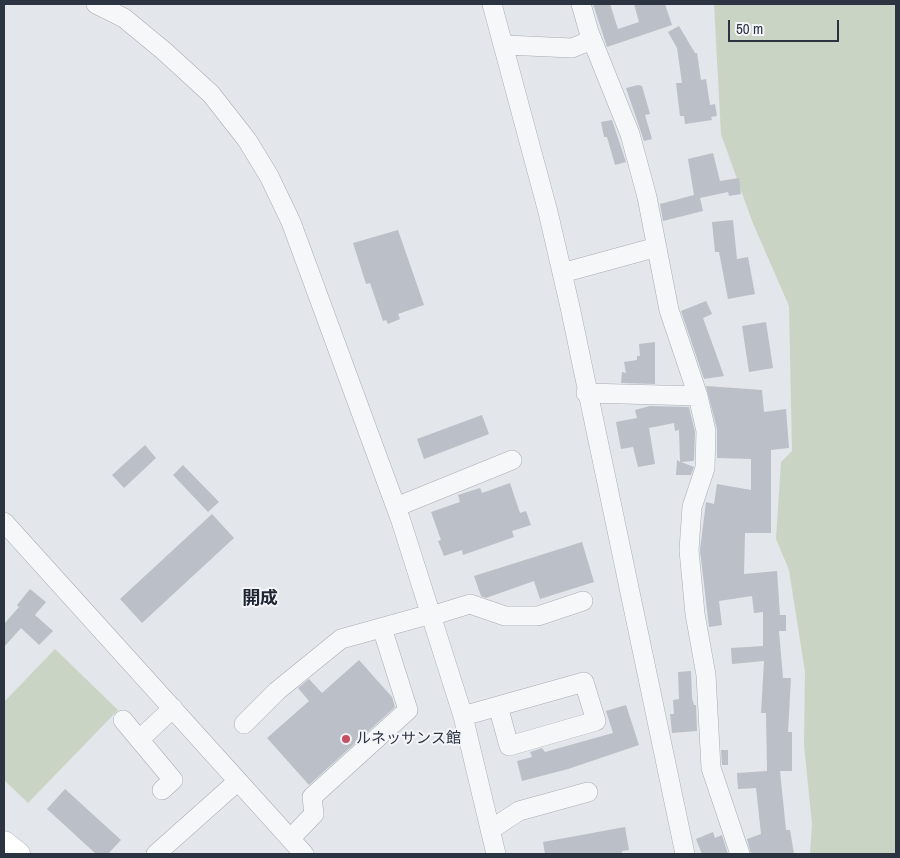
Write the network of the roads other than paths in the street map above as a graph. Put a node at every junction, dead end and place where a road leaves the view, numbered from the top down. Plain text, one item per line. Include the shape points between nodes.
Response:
1 (96, 4) edge
2 (492, 4) edge
3 (581, 4) edge
4 (592, 40) junction
5 (505, 45) junction
6 (657, 247) junction
7 (562, 273) junction
8 (586, 393) junction
9 (698, 396) junction
10 (512, 460) dead end
11 (396, 508) junction
12 (4, 522) edge
13 (583, 601) dead end
14 (431, 616) junction
15 (382, 628) junction
16 (498, 706) junction
17 (172, 708) junction
18 (463, 716) junction
19 (123, 720) dead end
20 (244, 724) dead end
21 (140, 739) junction
22 (238, 781) junction
23 (162, 790) dead end
24 (588, 792) dead end
25 (490, 830) junction
26 (4, 843) edge
27 (298, 850) edge
28 (18, 854) edge
29 (156, 854) edge
30 (496, 854) edge
31 (685, 854) edge
32 (740, 854) edge

1 - 11 street via 124,18 164,51 211,94 247,140 291,222
2 - 5 street
3 - 4 street
4 - 5 street via 572,48
4 - 6 street via 630,134
5 - 7 street
6 - 7 street
6 - 9 street via 669,310
7 - 8 street
8 - 9 street
8 - 31 street
9 - 32 street via 706,431 705,468 692,507 689,550 695,614 706,674 712,768
10 - 11 street
11 - 14 street
12 - 17 street
13 - 14 street via 538,616 505,616 470,604
14 - 15 street
14 - 18 street
15 - 20 street via 341,640 277,692
15 - 27 street via 408,710 312,797 314,814
16 - 16 street via 584,682 596,721 509,746
16 - 18 street
17 - 21 street
17 - 22 street
18 - 25 street
19 - 21 street
21 - 23 street via 173,780
22 - 27 street
22 - 29 street
24 - 25 street via 519,811
25 - 30 street
26 - 28 main road

